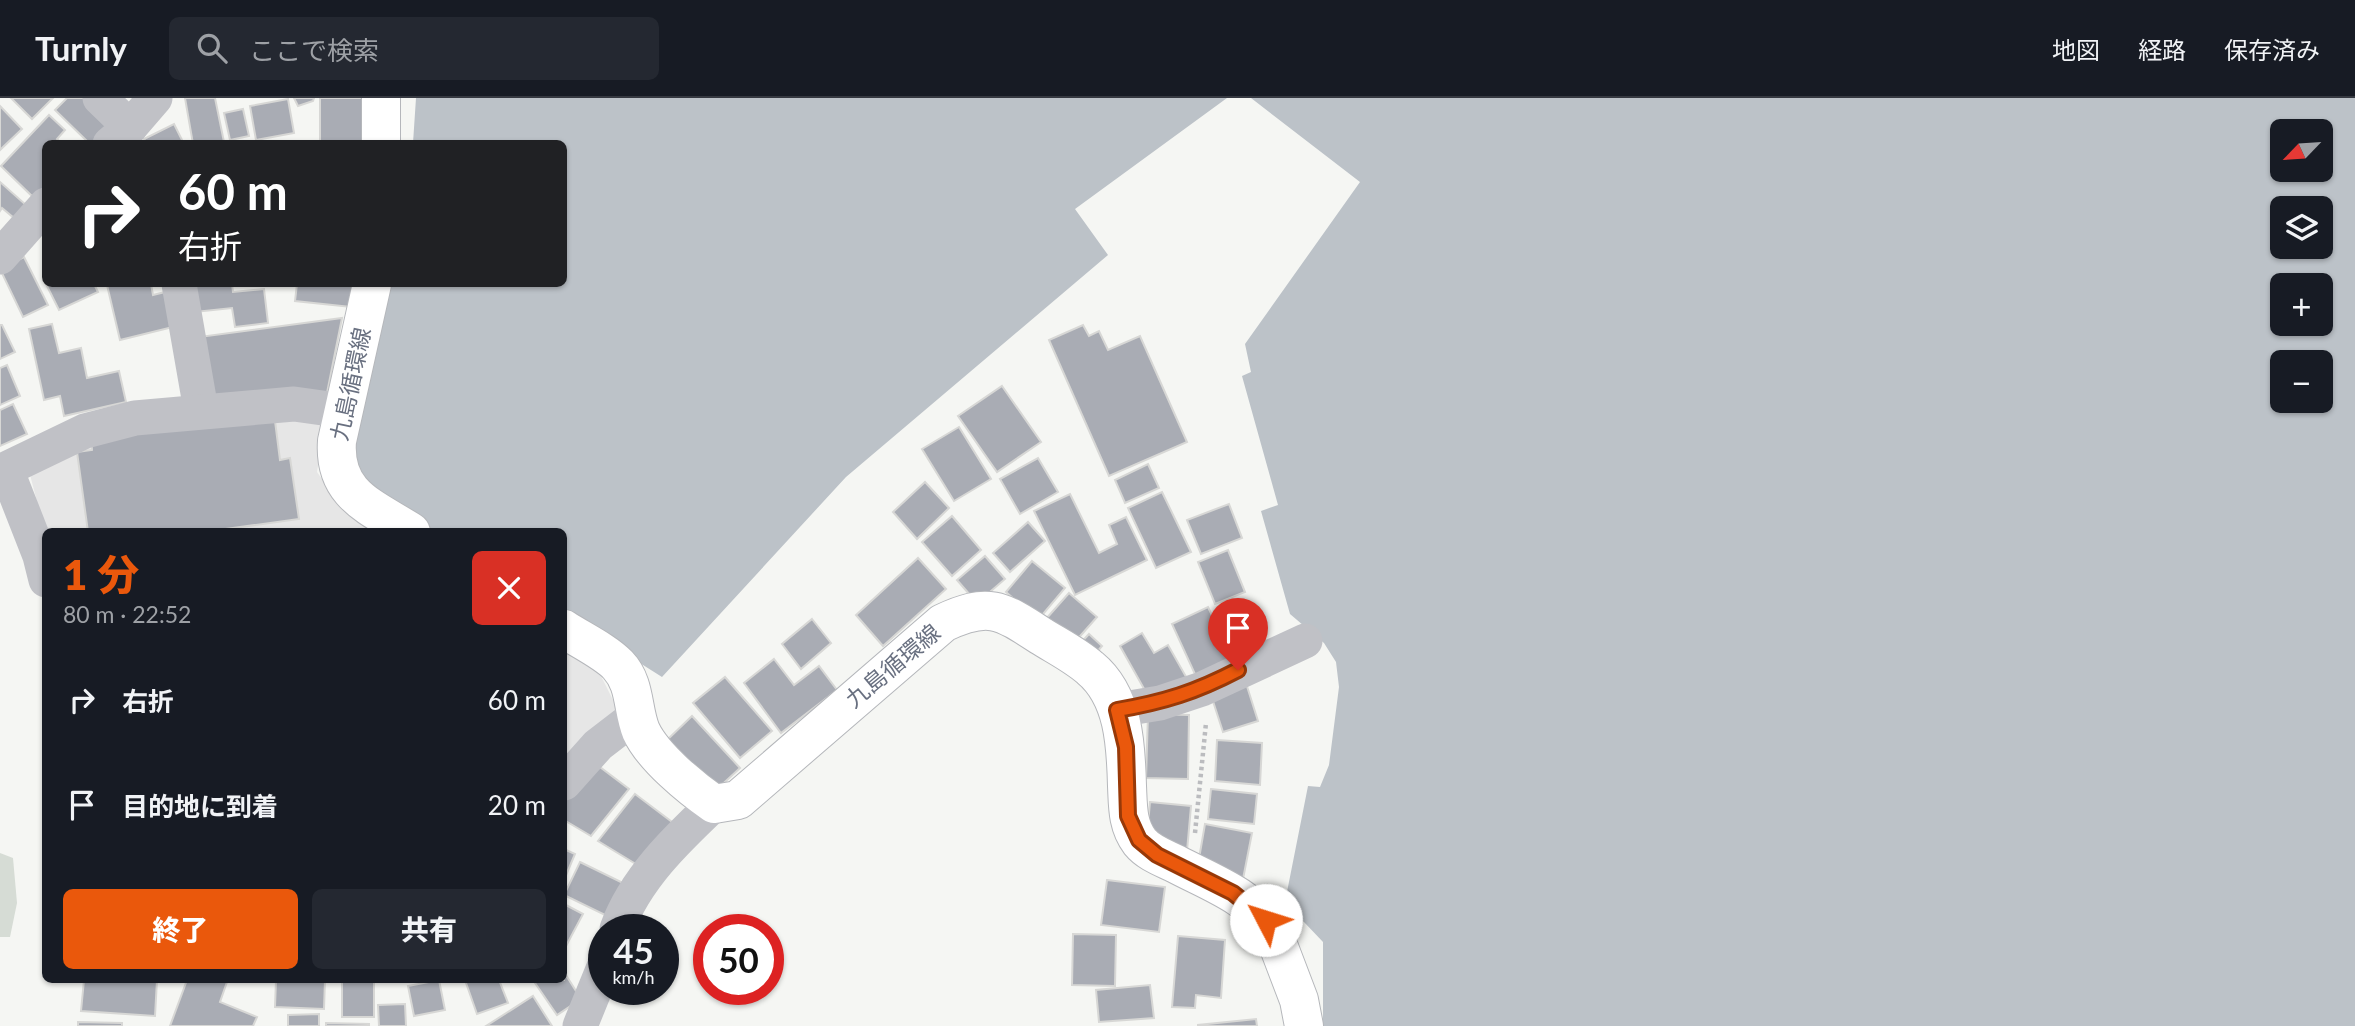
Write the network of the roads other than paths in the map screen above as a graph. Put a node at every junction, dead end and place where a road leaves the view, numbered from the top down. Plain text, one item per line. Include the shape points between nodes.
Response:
1 (100, 98) edge
2 (155, 98) edge
3 (381, 98) edge
4 (124, 136) edge
5 (381, 140) edge
6 (42, 210) edge
7 (0, 257) edge
8 (180, 287) edge
9 (371, 287) edge
10 (201, 410) junction
11 (344, 411) junction
12 (3, 471) edge
13 (405, 528) edge
14 (42, 564) edge
15 (567, 631) edge
16 (1305, 640) dead end
17 (1117, 710) junction
18 (637, 715) junction
19 (567, 780) edge
20 (714, 804) junction
21 (623, 914) edge
22 (589, 1005) edge
23 (580, 1026) edge
24 (1304, 1026) edge

1 - 4 street
2 - 4 street
3 - 5 main road
6 - 7 street
8 - 10 street
9 - 11 main road, 九島循環線
10 - 11 street via 294,404
10 - 12 street via 135,418 85,431
11 - 13 main road, 九島循環線 via 335,459 340,475 363,501
12 - 14 street
15 - 18 main road via 617,663 631,682
16 - 17 street via 1202,689 1160,703
17 - 20 main road, 九島循環線 via 1090,668 1009,616 989,610 967,612 922,640 738,800
17 - 24 main road, 九島循環線 via 1126,747 1132,829 1146,848 1233,893 1266,920 1299,1000
18 - 19 street via 598,745
18 - 20 main road via 651,748
20 - 21 street via 672,844
22 - 23 street

